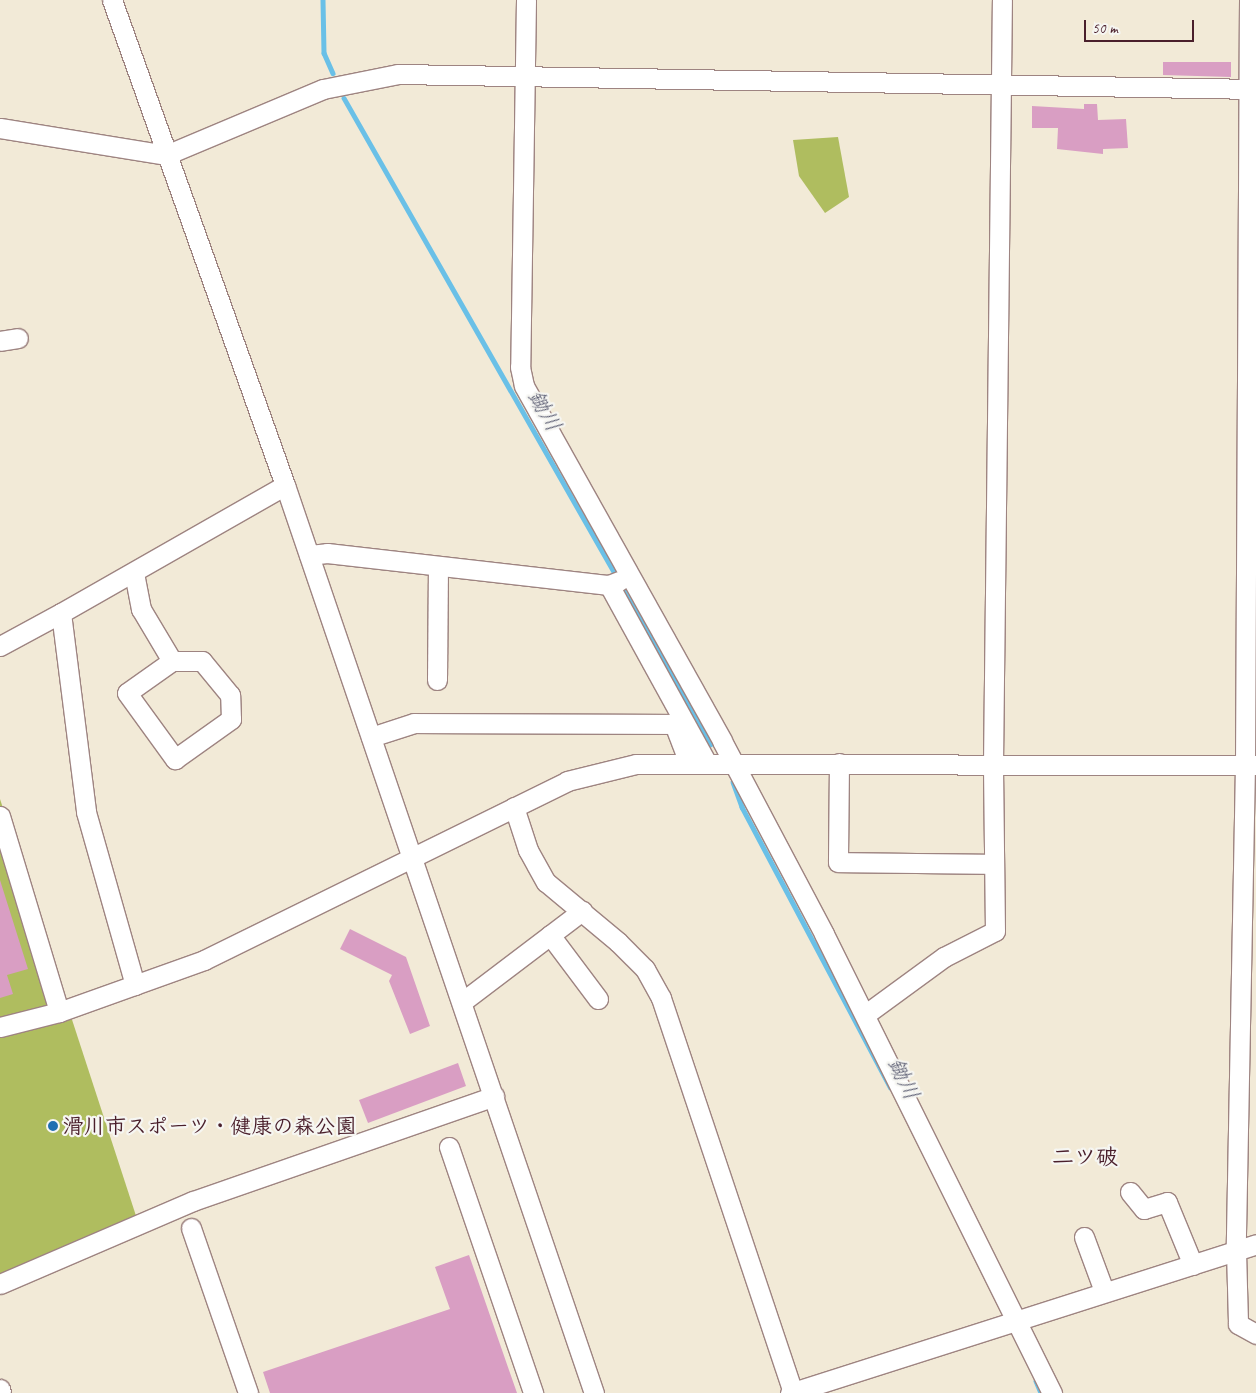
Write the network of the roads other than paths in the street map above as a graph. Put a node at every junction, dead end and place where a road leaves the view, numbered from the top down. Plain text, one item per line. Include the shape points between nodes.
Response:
1 (112, 0) edge
2 (526, 0) edge
3 (1002, 0) edge
4 (1249, 0) edge
5 (525, 76) junction
6 (1001, 82) junction
7 (1252, 89) edge
8 (0, 128) edge
9 (166, 155) junction
10 (285, 485) junction
11 (309, 555) junction
12 (438, 566) junction
13 (134, 573) junction
14 (620, 581) junction
15 (61, 614) junction
16 (0, 646) edge
17 (172, 660) junction
18 (437, 680) dead end
19 (371, 737) junction
20 (732, 762) junction
21 (698, 763) junction
22 (839, 763) junction
23 (992, 764) junction
24 (1250, 765) edge
25 (514, 807) junction
26 (0, 816) edge
27 (413, 860) junction
28 (1250, 862) edge
29 (994, 864) junction
30 (582, 911) junction
31 (550, 935) junction
32 (135, 985) junction
33 (1249, 994) edge
34 (598, 999) dead end
35 (462, 1002) junction
36 (59, 1012) junction
37 (866, 1014) junction
38 (0, 1027) edge
39 (494, 1096) junction
40 (450, 1147) dead end
41 (1130, 1192) dead end
42 (190, 1228) dead end
43 (1084, 1237) dead end
44 (1256, 1244) edge
45 (1236, 1251) junction
46 (1193, 1265) junction
47 (0, 1284) edge
48 (1104, 1291) junction
49 (1011, 1322) junction
50 (1256, 1334) edge
51 (791, 1392) edge
52 (248, 1393) edge
53 (533, 1393) edge
54 (594, 1393) edge
55 (1052, 1393) edge

1 - 9 street
2 - 5 street
3 - 6 street
4 - 7 street
5 - 6 street
5 - 9 street via 369,78 283,104
5 - 14 street via 520,367 524,386
6 - 7 street
6 - 23 street
7 - 24 street
8 - 9 street
9 - 10 street
10 - 11 street
10 - 13 street
11 - 12 street via 327,552
11 - 19 street
12 - 14 street
12 - 18 street
13 - 15 street
13 - 17 street via 141,609
14 - 20 street
14 - 21 street
15 - 16 street
15 - 32 street via 86,812
17 - 17 street via 128,693 175,758 231,718 230,695 202,661
19 - 21 street via 414,723 674,724
19 - 27 street
20 - 21 street
20 - 22 street
20 - 37 street
21 - 25 street via 636,764 567,781
22 - 23 street
22 - 29 street via 838,862
23 - 24 street
23 - 29 street
24 - 28 street
25 - 27 street
25 - 30 street via 528,850 546,882
26 - 36 street
27 - 32 street via 204,960
27 - 35 street
28 - 33 street
29 - 37 street via 995,931 944,957
30 - 31 street
30 - 51 street via 645,969 661,998
31 - 34 street
31 - 35 street
32 - 36 street
33 - 45 street
35 - 39 street
36 - 38 street
37 - 49 street
39 - 47 street via 192,1201
39 - 54 street
40 - 53 street
41 - 46 street via 1144,1209 1167,1202
42 - 52 street
43 - 48 street
44 - 45 street
45 - 46 street
45 - 50 street via 1238,1324
46 - 48 street
48 - 49 street
49 - 51 street
49 - 55 street

